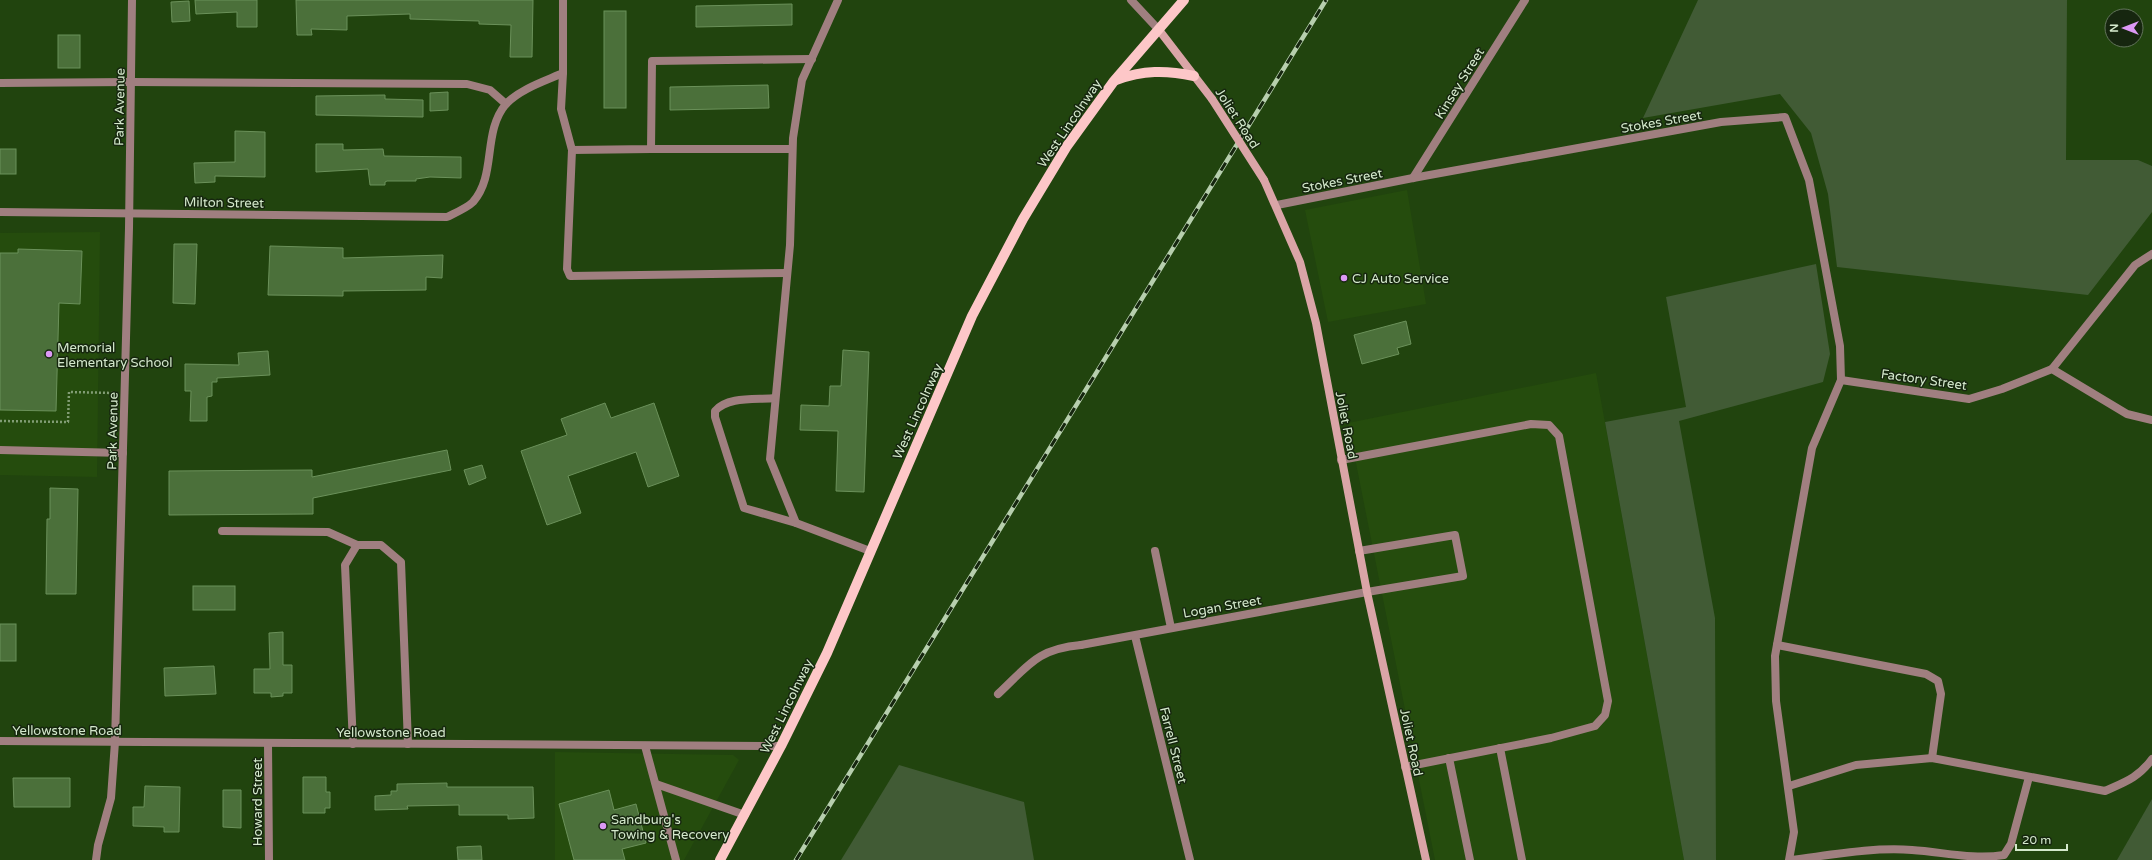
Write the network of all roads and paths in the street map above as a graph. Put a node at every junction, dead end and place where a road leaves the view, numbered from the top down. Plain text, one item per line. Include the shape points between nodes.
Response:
1 (132, 0) edge
2 (564, 0) edge
3 (838, 0) edge
4 (1131, 0) edge
5 (1184, 0) edge
6 (1525, 0) edge
7 (1158, 30) junction
8 (812, 59) junction
9 (563, 73) junction
10 (1194, 76) junction
11 (1114, 81) junction
12 (132, 82) junction
13 (0, 83) edge
14 (506, 104) junction
15 (651, 149) junction
16 (792, 149) junction
17 (572, 150) junction
18 (1413, 178) junction
19 (1277, 205) junction
20 (0, 212) edge
21 (129, 212) junction
22 (2152, 254) edge
23 (787, 273) junction
24 (2052, 369) junction
25 (1841, 380) junction
26 (125, 394) junction
27 (775, 398) junction
28 (2152, 420) edge
29 (0, 421) edge
30 (0, 450) edge
31 (123, 453) junction
32 (1341, 460) junction
33 (796, 523) junction
34 (222, 531) dead end
35 (357, 545) junction
36 (870, 550) junction
37 (1154, 551) dead end
38 (1359, 551) junction
39 (1367, 592) junction
40 (1170, 628) junction
41 (1135, 636) junction
42 (1777, 645) junction
43 (998, 694) dead end
44 (0, 741) edge
45 (116, 742) junction
46 (268, 743) junction
47 (353, 744) junction
48 (408, 744) junction
49 (645, 746) junction
50 (781, 746) junction
51 (1500, 748) junction
52 (1449, 758) junction
53 (1932, 758) junction
54 (2152, 759) edge
55 (1405, 767) junction
56 (2029, 776) junction
57 (656, 784) junction
58 (1789, 786) junction
59 (745, 815) junction
60 (96, 860) edge
61 (269, 860) edge
62 (676, 860) edge
63 (720, 860) edge
64 (1190, 860) edge
65 (1426, 860) edge
66 (1470, 860) edge
67 (1522, 860) edge
68 (1790, 860) edge

1 - 12 street, Park Avenue
2 - 9 street
3 - 8 street
4 - 7 street
5 - 7 main road, West Lincolnway
6 - 18 street, Kinsey Street
7 - 10 main road, Joliet Road
7 - 11 main road, West Lincolnway
8 - 15 street via 652,61
8 - 16 street via 802,80
9 - 14 street via 524,91
9 - 17 street via 561,109
10 - 11 main road via 1162,70 1130,74
10 - 19 main road, Joliet Road, bridge via 1212,99
11 - 36 main road, West Lincolnway via 1067,146 1023,219 972,316
12 - 13 street
12 - 14 street via 467,84 490,90
12 - 21 street, Park Avenue
14 - 21 street, Milton Street via 492,128 484,180 473,202 447,217
15 - 16 street
15 - 17 street
16 - 23 street
17 - 23 street via 567,269 570,276
18 - 19 street, Stokes Street
18 - 25 street, Stokes Street via 1721,122 1785,117 1809,180 1840,346
19 - 32 main road, Joliet Road via 1300,262 1316,323
20 - 21 street, Milton Street
21 - 26 street, Park Avenue
22 - 24 street via 2135,265
23 - 27 street
24 - 25 street, Factory Street via 1969,399
24 - 28 street via 2127,414
25 - 42 street via 1812,448
26 - 29 path via 69,392 68,422
26 - 31 street, Park Avenue
27 - 33 street via 770,459
27 - 33 street via 728,402 715,411 715,417 744,508
30 - 31 street
31 - 45 street, Park Avenue
32 - 38 main road, Joliet Road
32 - 51 street via 1531,424 1549,425 1559,436 1608,701 1605,715 1595,726
33 - 36 street
34 - 35 street via 328,532
35 - 47 street via 345,565
35 - 48 street via 381,545 401,562
36 - 50 main road, West Lincolnway via 827,653
37 - 40 street
38 - 39 main road, Joliet Road
38 - 39 street, Logan Street via 1455,535 1463,576
39 - 40 street, Logan Street
39 - 55 main road, Joliet Road
40 - 41 street, Logan Street
41 - 43 street, Logan Street via 1061,647 1038,656
41 - 64 street, Farrell Street
42 - 53 street via 1926,674 1938,681 1941,694
42 - 58 street via 1776,701
44 - 45 street, Yellowstone Road
45 - 46 street, Yellowstone Road
45 - 60 street, Park Avenue via 112,798
46 - 47 street, Yellowstone Road
46 - 61 street, Howard Street
47 - 48 street, Yellowstone Road
48 - 49 street, Yellowstone Road
49 - 50 street, Yellowstone Road
49 - 57 street
50 - 59 main road, West Lincolnway
51 - 52 street
51 - 67 street
52 - 55 street
52 - 66 street
53 - 56 street
53 - 58 street via 1856,765
54 - 56 street via 2143,771 2130,780 2104,791
55 - 65 main road, Joliet Road
56 - 68 street via 2011,844 2004,855 1989,857 1912,850 1870,850
57 - 59 street
57 - 62 street
58 - 68 street via 1794,832
59 - 63 main road, West Lincolnway

